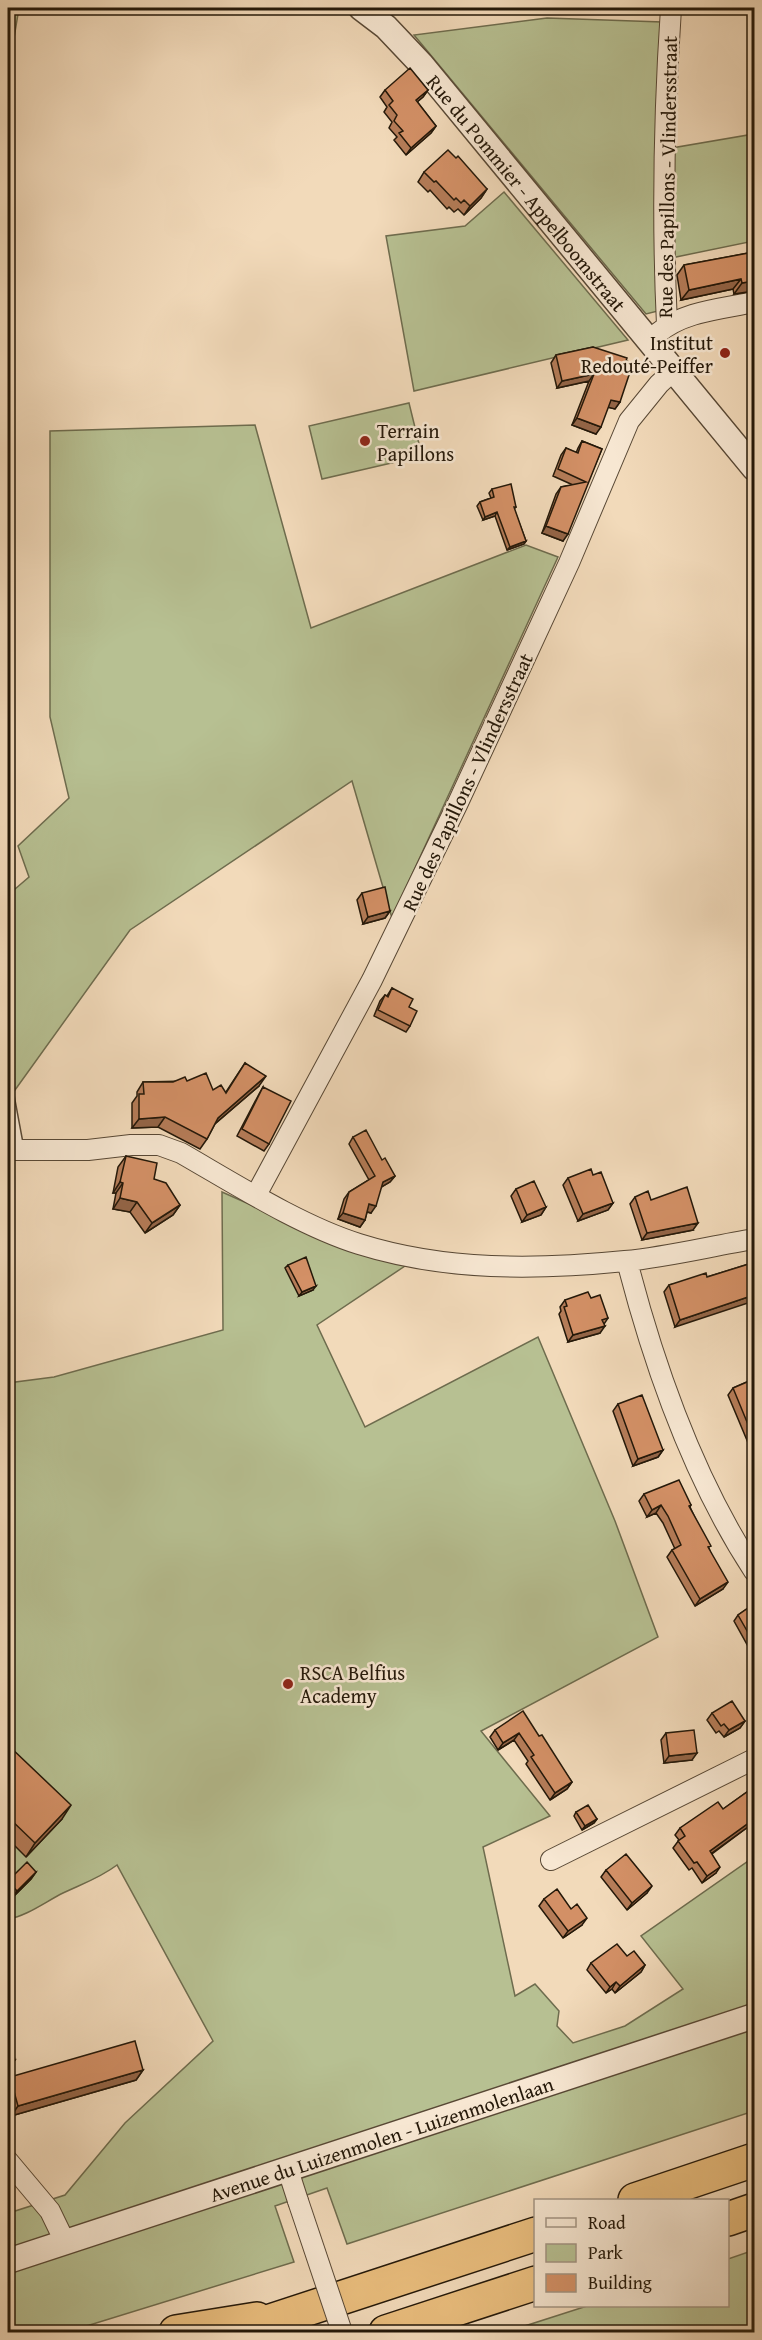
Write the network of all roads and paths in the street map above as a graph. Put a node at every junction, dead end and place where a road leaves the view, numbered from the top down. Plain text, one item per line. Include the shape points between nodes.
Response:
1 (361, 8) edge
2 (671, 8) edge
3 (754, 302) edge
4 (667, 325) junction
5 (648, 340) junction
6 (673, 371) junction
7 (754, 468) edge
8 (8, 1091) edge
9 (13, 1150) edge
10 (256, 1195) junction
11 (754, 1239) edge
12 (627, 1261) junction
13 (754, 1571) edge
14 (754, 1759) edge
15 (551, 1860) dead end
16 (754, 2016) edge
17 (754, 2160) edge
18 (8, 2161) edge
19 (288, 2170) junction
20 (638, 2199) edge
21 (754, 2210) edge
22 (729, 2219) edge
23 (534, 2235) edge
24 (65, 2242) junction
25 (8, 2261) edge
26 (534, 2284) edge
27 (294, 2313) junction
28 (176, 2332) edge
29 (237, 2332) edge
30 (342, 2332) edge
31 (389, 2332) edge

1 - 5 street, Rue du Pommier - Appelboomstraat via 386,27 421,64
2 - 4 street, Rue des Papillons - Vlindersstraat via 663,175
3 - 4 street via 689,316
4 - 5 street, Rue des Papillons - Vlindersstraat
5 - 6 street, Rue du Pommier - Appelboomstraat
6 - 7 street, Rue du Pommier - Appelboomstraat
6 - 10 street, Rue des Papillons - Vlindersstraat via 629,421 458,805 372,980
8 - 9 lane
9 - 10 street via 159,1145
10 - 12 street via 358,1244 429,1261 552,1267
11 - 12 street
12 - 13 street via 681,1427 709,1492
14 - 15 street
16 - 19 street, Avenue du Luizenmolen - Luizenmolenlaan
17 - 20 highway
18 - 24 street via 50,2211
19 - 24 street, Avenue du Luizenmolen - Luizenmolenlaan
19 - 30 street, bridge
21 - 22 highway
23 - 27 highway
24 - 25 street, Avenue du Luizenmolen - Luizenmolenlaan
26 - 31 highway
27 - 28 highway
27 - 29 highway

